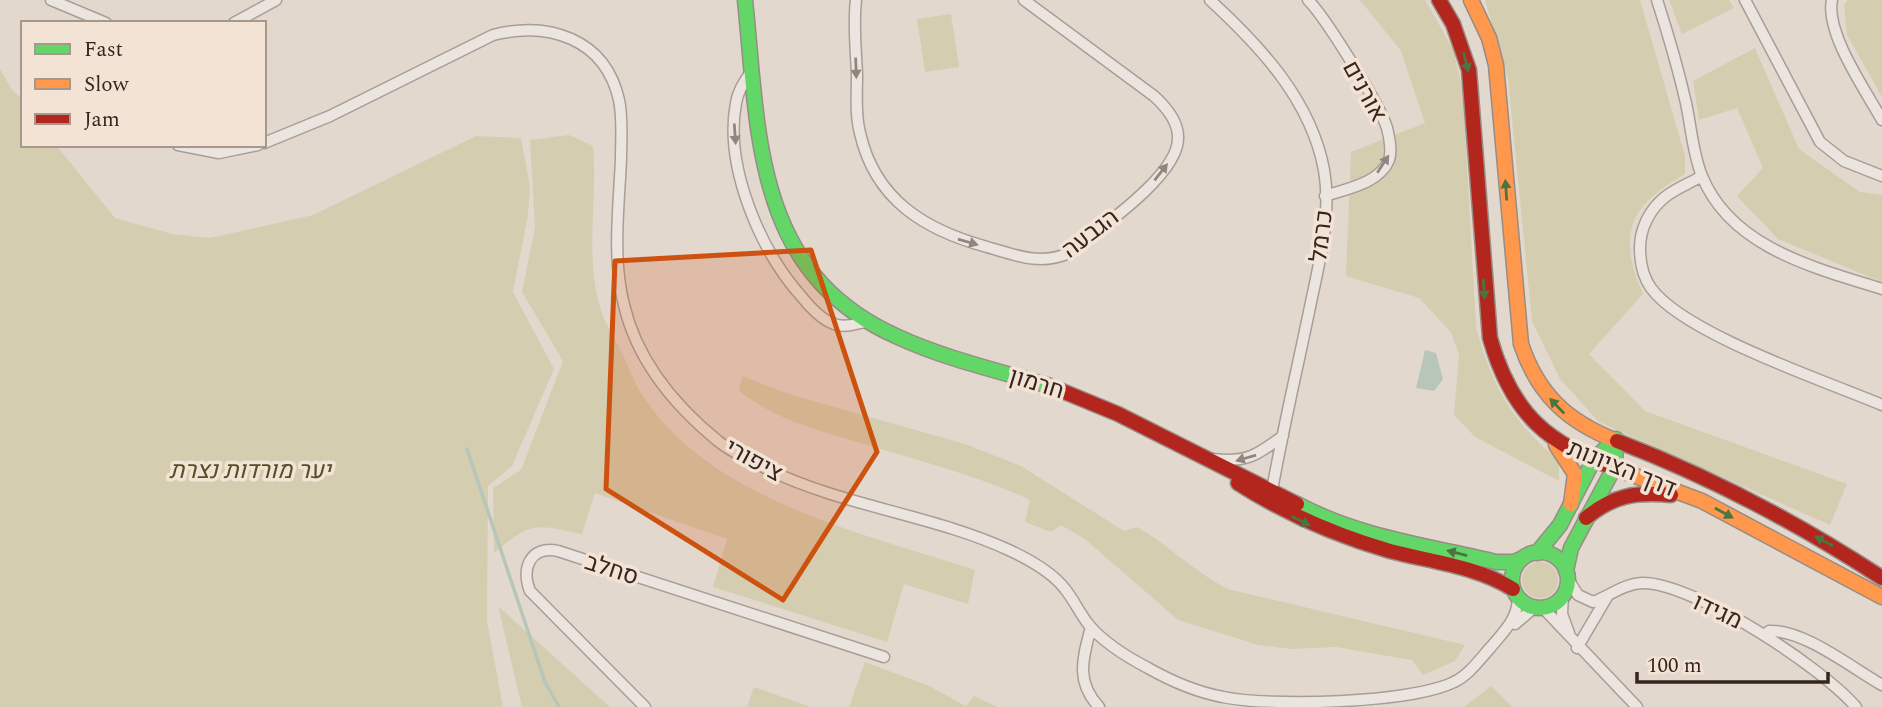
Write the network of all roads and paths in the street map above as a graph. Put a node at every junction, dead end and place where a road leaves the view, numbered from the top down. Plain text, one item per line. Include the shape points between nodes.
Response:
1 (51, 0) edge
2 (276, 0) edge
3 (745, 0) edge
4 (856, 0) edge
5 (1024, 0) edge
6 (1210, 0) edge
7 (1308, 0) edge
8 (1439, 0) edge
9 (1471, 0) edge
10 (1657, 0) edge
11 (1745, 0) edge
12 (1832, 0) edge
13 (101, 21) edge
14 (238, 21) edge
15 (752, 70) junction
16 (1882, 120) edge
17 (266, 142) edge
18 (188, 147) edge
19 (248, 147) edge
20 (1702, 176) junction
21 (1882, 176) edge
22 (1325, 196) junction
23 (1882, 289) edge
24 (865, 322) junction
25 (1882, 405) edge
26 (1283, 436) junction
27 (1550, 439) junction
28 (1616, 439) junction
29 (1203, 457) junction
30 (1594, 459) junction
31 (1615, 467) junction
32 (1691, 496) junction
33 (1271, 498) junction
34 (1571, 504) junction
35 (1587, 518) junction
36 (1530, 555) junction
37 (1567, 575) junction
38 (1882, 578) edge
39 (1516, 593) junction
40 (1563, 594) junction
41 (1607, 597) junction
42 (1882, 597) edge
43 (1539, 607) junction
44 (1091, 626) junction
45 (1765, 635) junction
46 (1495, 642) junction
47 (1577, 648) junction
48 (884, 657) dead end
49 (1882, 685) edge
50 (645, 707) edge
51 (1099, 707) edge
52 (1636, 707) edge
53 (1856, 707) edge

1 - 13 street
2 - 14 street
3 - 15 main road, חרמון
4 -> 5 street, הגבעה via 859,130 879,180 926,226 944,235 1034,260 1055,259 1069,253 1157,179 1177,148 1179,135 1166,107 1154,96
6 - 22 street, כרמל via 1273,64 1296,98 1314,135
22 -> 7 street, אורנים via 1376,175 1389,159 1390,150 1387,127 1374,102
8 -> 27 main road, דרך הציונות via 1458,35 1469,70 1486,305 1497,363 1521,408
28 -> 9 main road, דרך הציונות via 1557,407 1524,354 1513,302 1496,65
10 - 20 street via 1678,65
11 - 21 street via 1820,142 1844,161
12 - 16 street via 1829,12 1847,57
15 - 24 main road, חרמון via 766,178 780,227 816,279
15 -> 24 street, חרמון via 736,103 735,136 740,173 757,226 772,257 809,305 832,324
17 - 44 street, ציפורי via 493,36 539,29 565,34 607,72 619,100 618,263 623,303 637,342 669,394 721,444 791,481 1010,550 1062,585
18 - 19 street via 219,153
20 - 23 street via 1740,227 1777,252
20 - 25 street via 1665,197 1648,215 1640,237 1640,261 1650,287 1713,334
22 - 26 street, כרמל via 1323,240
24 - 29 main road, חרמון via 931,351 1059,388
26 -> 29 street via 1259,454 1237,461
26 - 33 street, כרמל
27 - 30 main road, דרך הציונות
27 - 34 main road via 1575,474
28 - 30 main road
28 - 31 main road
38 -> 28 main road, דרך הציונות via 1717,482
29 - 33 main road, חרמון
30 - 31 main road, דרך הציונות
30 - 34 main road
31 - 32 main road, דרך הציונות
31 - 35 main road
32 - 35 main road via 1626,493 1612,497
32 -> 42 main road, דרך הציונות
36 -> 33 main road, חרמון via 1514,562 1496,562 1343,524
33 -> 39 main road, חרמון via 1339,537 1491,575
34 - 36 main road via 1551,539
35 - 37 main road via 1571,548
36 - 37 main road via 1555,557
36 - 39 main road via 1513,572
37 - 40 main road
37 - 41 street via 1578,595 1593,602
39 - 43 main road
39 - 46 street, ציפורי via 1513,622
40 - 43 main road via 1558,601
40 - 47 street via 1562,614
41 - 45 street, מגידו via 1627,585 1644,583 1705,604
41 - 47 street
43 - 46 street, ציפורי
43 - 47 street
44 - 46 street, ציפורי via 1112,646 1169,679 1247,701 1389,698 1434,690 1458,681
44 - 51 street via 1081,671 1086,690
45 - 49 street via 1780,630 1799,636
45 - 53 street, מגידו via 1814,668
47 - 52 street
48 - 50 street, סחלב via 558,551 537,553 525,567 530,591

